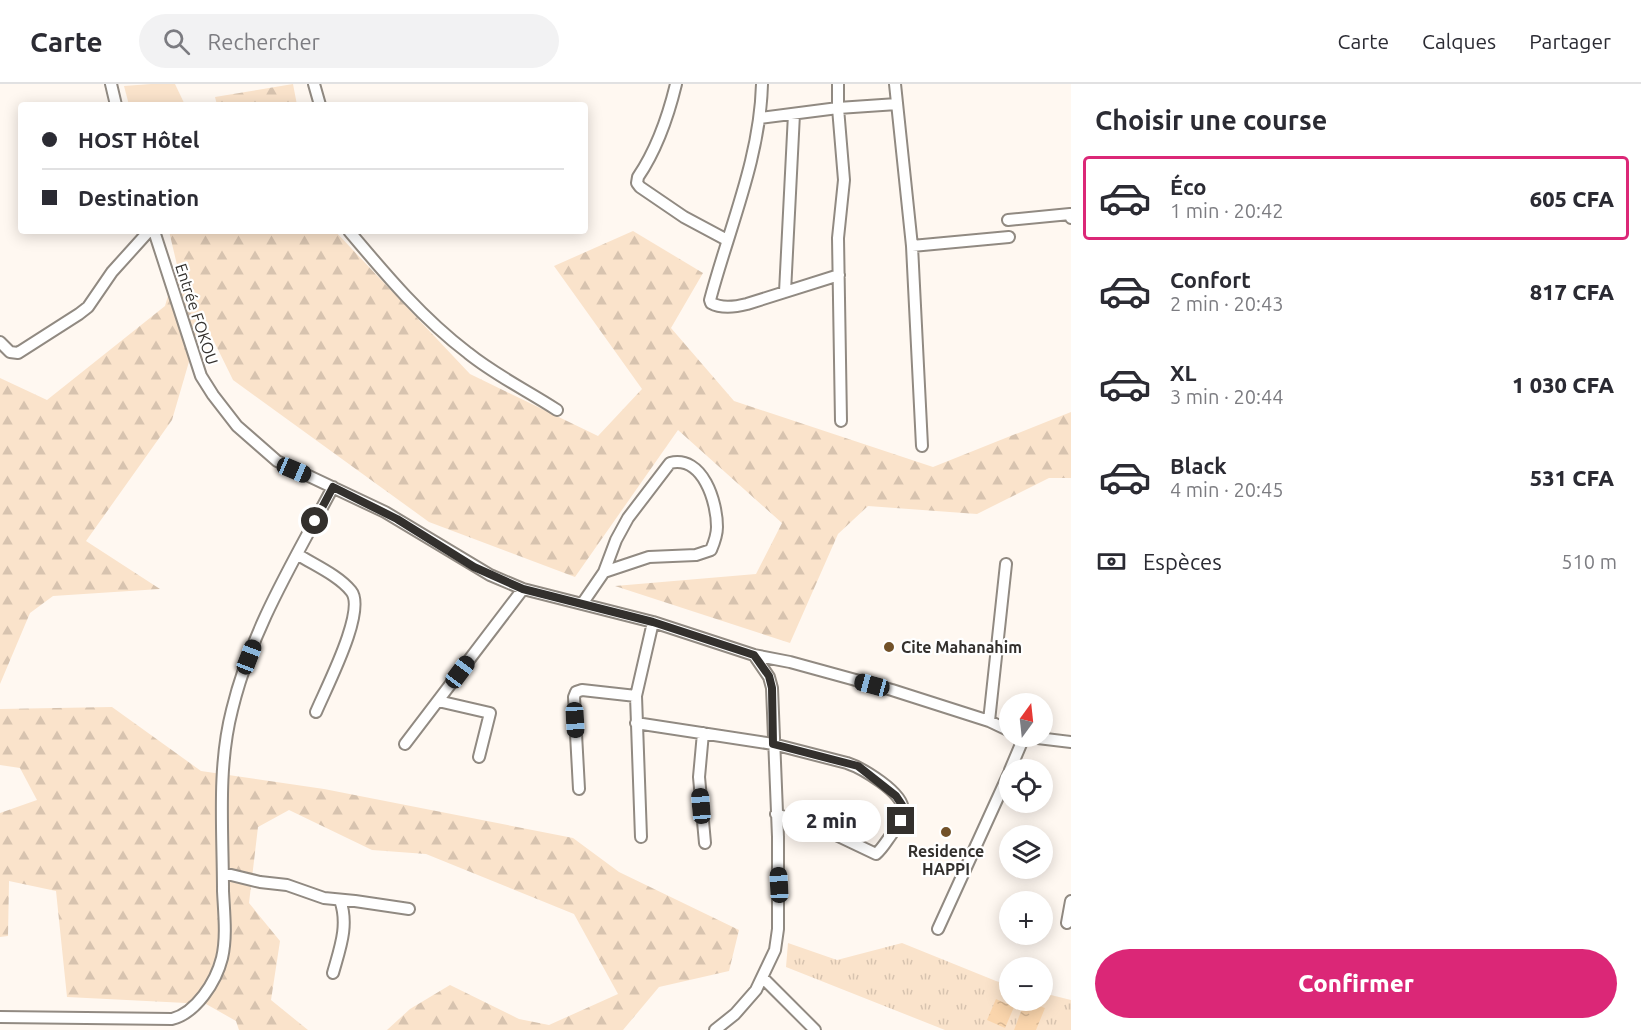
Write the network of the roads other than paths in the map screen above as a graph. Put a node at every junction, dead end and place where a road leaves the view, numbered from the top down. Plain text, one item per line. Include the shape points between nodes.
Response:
1 (111, 84) edge
2 (314, 84) edge
3 (676, 84) edge
4 (762, 84) edge
5 (838, 84) edge
6 (895, 84) edge
7 (116, 102) edge
8 (319, 102) edge
9 (897, 104) junction
10 (838, 108) junction
11 (794, 114) junction
12 (760, 118) junction
13 (1071, 218) edge
14 (1008, 220) dead end
15 (145, 234) edge
16 (155, 234) edge
17 (352, 234) edge
18 (1008, 237) dead end
19 (727, 240) junction
20 (912, 246) junction
21 (839, 275) junction
22 (785, 292) junction
23 (0, 342) edge
24 (557, 410) dead end
25 (841, 421) dead end
26 (922, 446) dead end
27 (333, 487) junction
28 (297, 554) junction
29 (1006, 564) dead end
30 (604, 572) junction
31 (523, 589) junction
32 (582, 604) junction
33 (653, 622) junction
34 (754, 655) junction
35 (636, 696) junction
36 (438, 701) junction
37 (316, 712) dead end
38 (989, 721) junction
39 (636, 723) junction
40 (999, 726) edge
41 (704, 733) junction
42 (1053, 740) edge
43 (1071, 742) edge
44 (405, 744) dead end
45 (773, 744) junction
46 (479, 757) dead end
47 (579, 789) dead end
48 (999, 794) edge
49 (777, 814) junction
50 (641, 837) dead end
51 (705, 843) dead end
52 (223, 873) junction
53 (340, 900) junction
54 (1071, 901) edge
55 (409, 909) dead end
56 (1067, 923) dead end
57 (938, 929) dead end
58 (333, 974) dead end
59 (763, 978) junction
60 (0, 1017) edge
61 (171, 1024) edge
62 (715, 1030) edge
63 (815, 1030) edge

1 - 7 street
2 - 8 street
3 - 19 street via 655,148 637,183 684,217
4 - 12 street
5 - 10 street
6 - 9 street
9 - 10 street
9 - 20 street
10 - 11 street
10 - 21 street via 844,180 838,232
11 - 12 street
11 - 22 street
12 - 19 street
13 - 14 street via 1070,214
15 - 23 street via 79,314 18,353 10,352
16 - 27 street, Entrée FOKOU via 201,376 213,395 237,426 277,461
17 - 24 street via 400,291 442,331 469,354
18 - 20 street
19 - 22 street via 711,303 733,307
20 - 26 street
21 - 22 street
21 - 25 street
27 - 28 street
27 - 31 street, Entrée FOKOU via 408,525 474,567
28 - 37 street via 343,583 356,602 350,632
28 - 52 street via 265,616 231,712 223,775
29 - 38 street
30 - 30 street via 649,557 696,555 711,550 717,529 716,511 707,484 693,466 670,463 628,518
30 - 32 street
31 - 32 street, Entrée FOKOU
31 - 36 street
32 - 33 street, Entrée FOKOU
33 - 34 street, Entrée FOKOU
33 - 35 street
34 - 38 street, Entrée FOKOU via 892,690
34 - 45 street via 769,676 772,688
35 - 39 street
35 - 47 street via 576,692
36 - 44 street
36 - 46 street via 490,714
38 - 40 street, Entrée FOKOU
39 - 41 street
39 - 50 street
41 - 45 street
41 - 51 street via 699,777
42 - 43 street
45 - 49 street
45 - 49 street via 858,766 896,796 903,811 901,821 876,854
48 - 57 street
49 - 59 street via 778,929 775,950
52 - 53 street
52 - 61 street via 224,945 216,975 194,1006
53 - 55 street
53 - 58 street via 345,925
54 - 56 street
59 - 62 street via 735,1014
59 - 63 street
60 - 61 street

